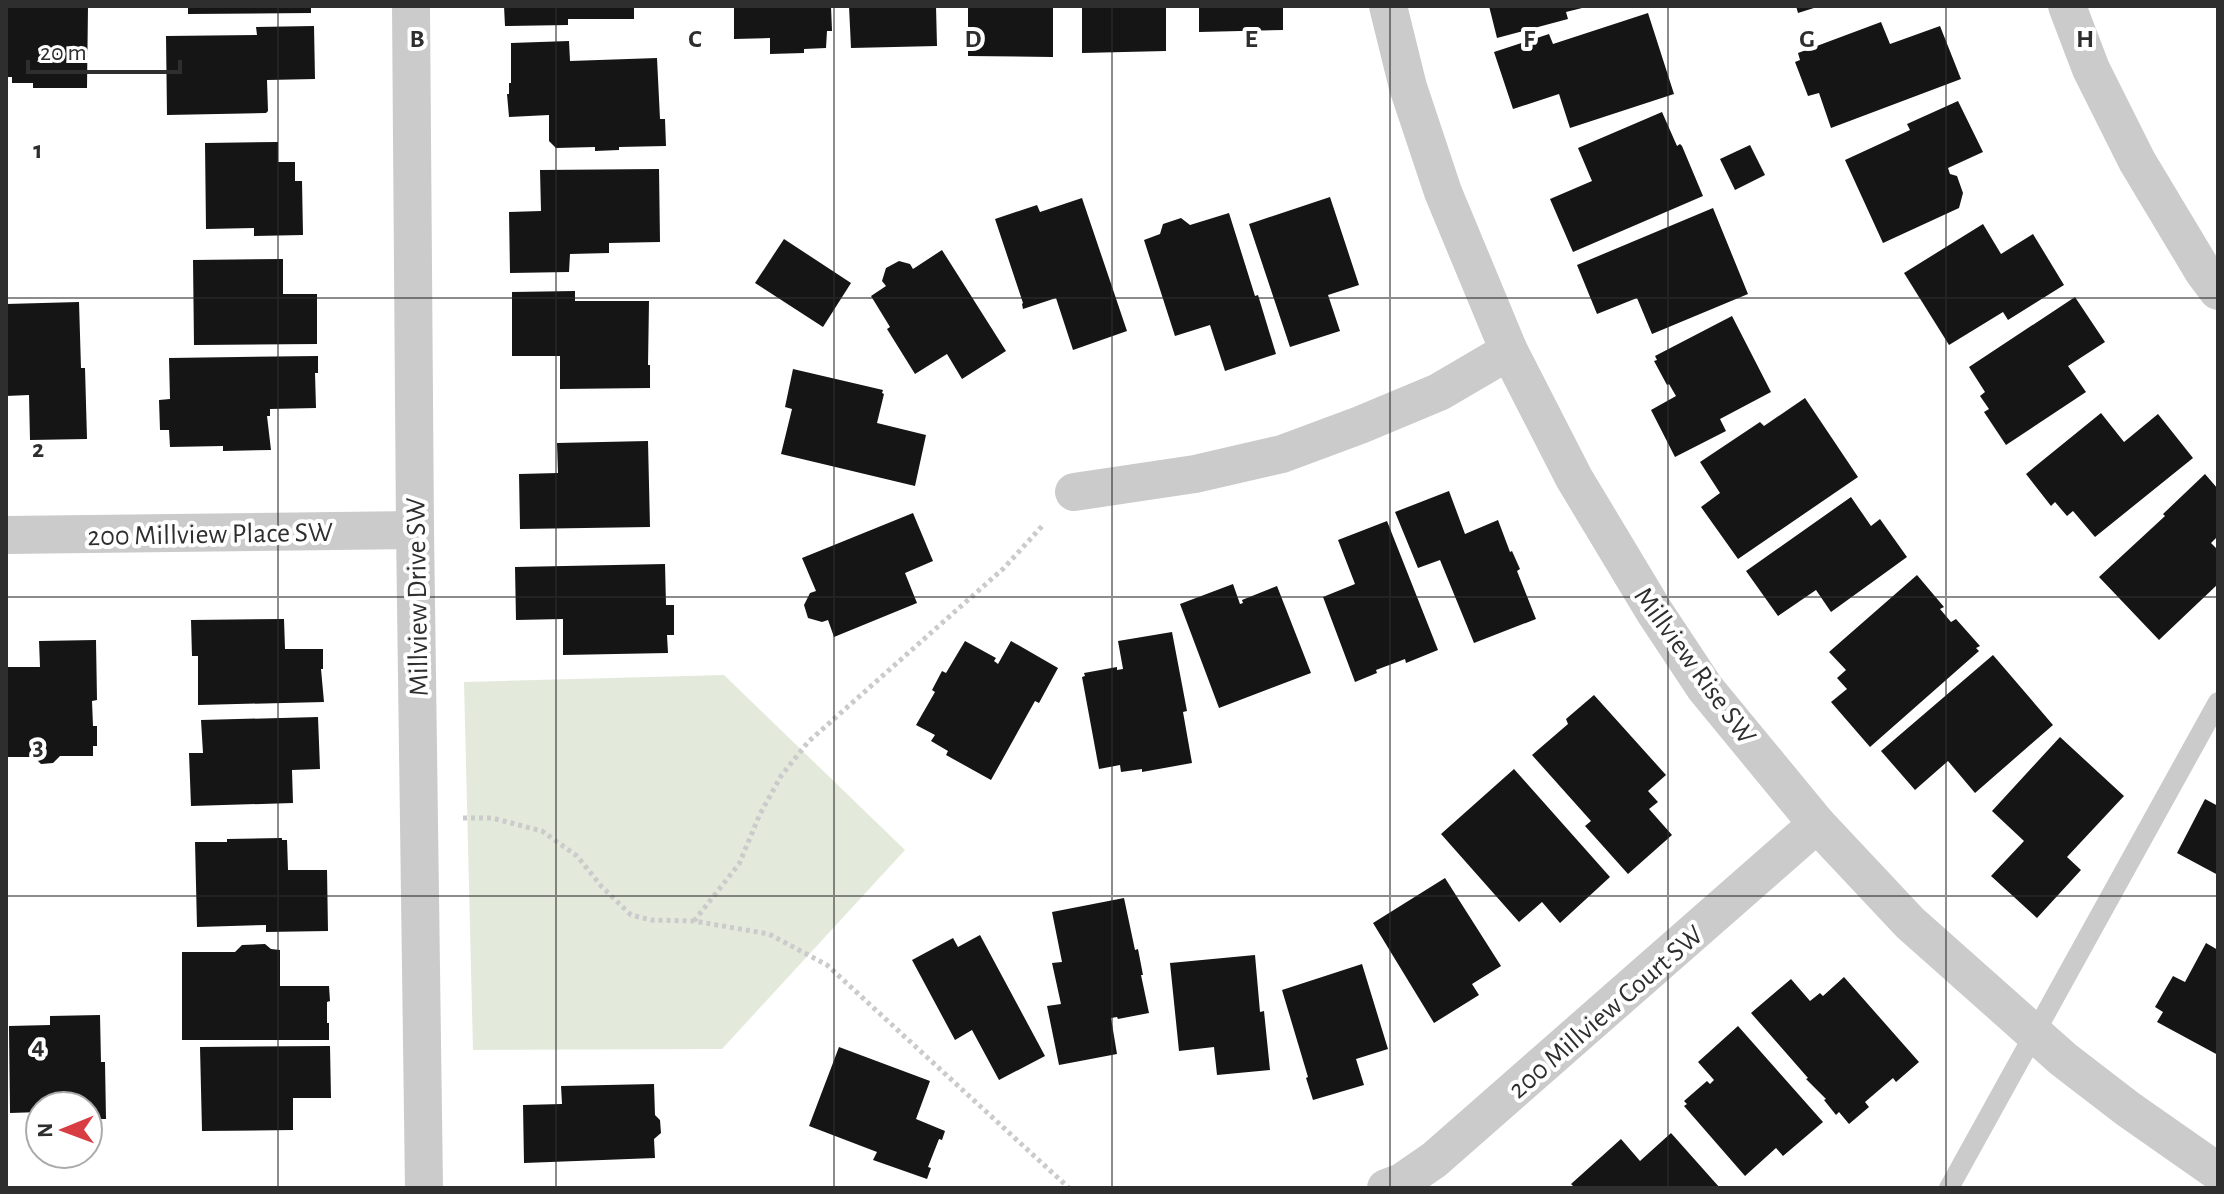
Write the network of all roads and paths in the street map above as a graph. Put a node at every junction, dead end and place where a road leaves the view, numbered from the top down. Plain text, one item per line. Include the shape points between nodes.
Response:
1 (411, 6) edge
2 (1388, 6) edge
3 (2067, 6) edge
4 (2218, 291) edge
5 (1509, 351) junction
6 (1074, 492) joint
7 (415, 530) junction
8 (6, 535) edge
9 (2218, 702) edge
10 (418, 817) junction
11 (1817, 824) junction
12 (694, 921) junction
13 (2034, 1034) junction
14 (2218, 1172) edge
15 (424, 1188) edge
16 (1069, 1188) edge
17 (1386, 1188) edge
18 (1949, 1188) edge

1 - 7 street, Millview Drive SW
2 - 5 street, Millview Rise SW via 1443,192
3 - 4 street via 2091,69 2137,161
5 - 6 street via 1439,392 1282,454 1195,474
5 - 11 street, Millview Rise SW via 1574,478 1654,611 1705,688
6 - 12 path via 1004,568 808,742 781,776 739,864
7 - 8 street, 200 Millview Place SW
7 - 10 street, Millview Drive SW
9 - 13 lane
10 - 12 path via 492,818 542,831 577,856 631,915
10 - 15 street, Millview Drive SW
11 - 13 street, Millview Rise SW via 1910,923
11 - 17 street, 200 Millview Court SW via 1434,1160
12 - 16 path via 769,934 827,965
13 - 14 street, Millview Rise SW
13 - 18 lane

